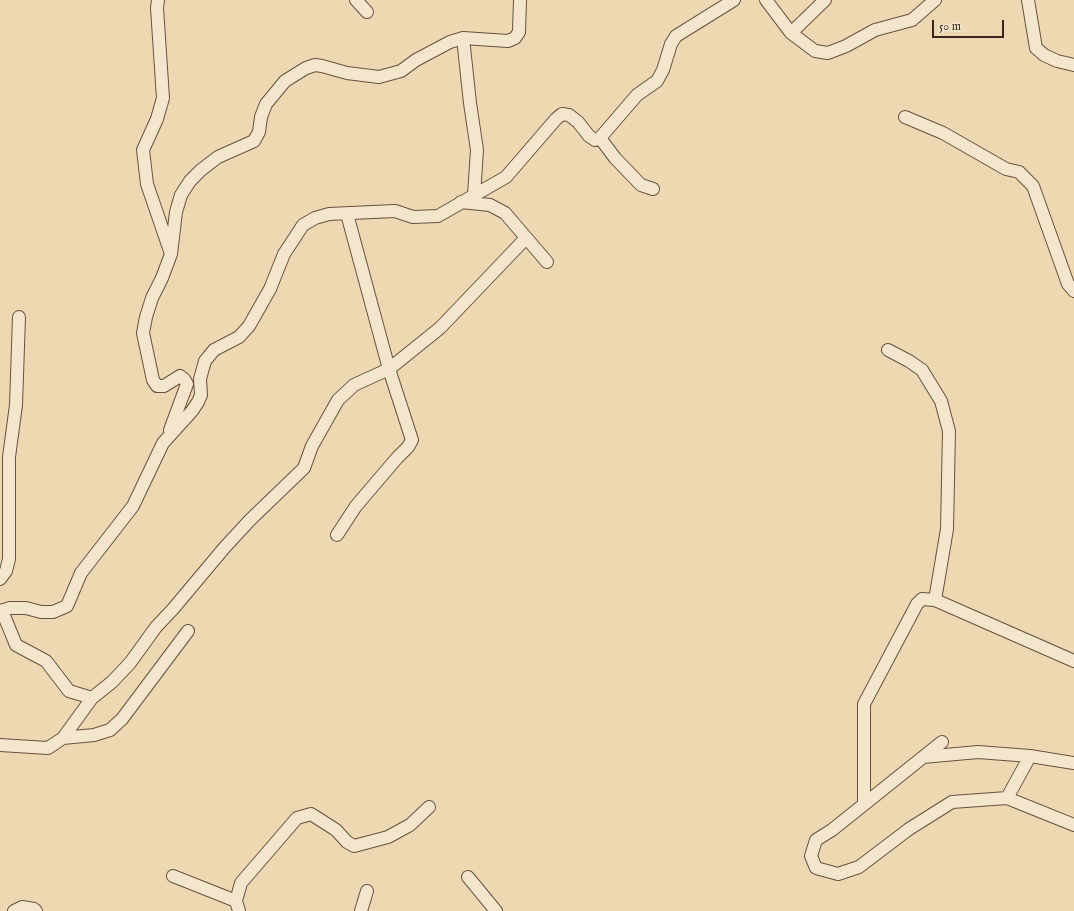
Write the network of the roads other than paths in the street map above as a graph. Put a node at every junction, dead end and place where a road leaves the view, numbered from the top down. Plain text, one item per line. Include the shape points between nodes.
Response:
1 (158, 0) edge
2 (356, 0) edge
3 (520, 0) edge
4 (734, 0) edge
5 (766, 0) edge
6 (825, 0) edge
7 (935, 0) edge
8 (1028, 0) edge
9 (367, 12) dead end
10 (791, 33) junction
11 (463, 38) junction
12 (1074, 64) edge
13 (905, 117) dead end
14 (600, 138) junction
15 (653, 189) dead end
16 (474, 195) junction
17 (461, 202) junction
18 (347, 214) junction
19 (526, 238) junction
20 (171, 254) junction
21 (547, 262) dead end
22 (1074, 264) edge
23 (1070, 283) edge
24 (20, 317) dead end
25 (888, 350) dead end
26 (389, 369) junction
27 (163, 443) junction
28 (337, 535) dead end
29 (0, 579) edge
30 (935, 600) junction
31 (0, 612) edge
32 (188, 631) dead end
33 (1074, 661) edge
34 (92, 698) junction
35 (63, 738) junction
36 (942, 742) dead end
37 (0, 745) edge
38 (1030, 756) junction
39 (923, 757) junction
40 (1074, 763) edge
41 (1007, 798) junction
42 (864, 804) junction
43 (429, 807) dead end
44 (1074, 825) edge
45 (173, 876) dead end
46 (468, 877) dead end
47 (367, 890) dead end
48 (238, 906) edge
49 (14, 911) edge
50 (36, 911) edge
51 (361, 911) edge
52 (496, 911) edge

1 - 20 street via 163,98 143,156 147,184
2 - 9 street
3 - 11 street via 521,24 515,38 508,41
4 - 14 street via 676,36 657,80 637,95
5 - 10 street
6 - 10 street
7 - 10 street via 912,20 875,30 828,53 815,51
8 - 12 street via 1036,48 1057,61
11 - 16 street via 477,150
11 - 20 street via 450,42 390,76 347,73 315,65 285,81 266,104 259,132 254,140 218,158 201,170 181,195 176,212
13 - 23 street via 944,133 1006,169 1019,172 1033,186
14 - 15 street via 641,185
14 - 16 street via 595,140 578,122 569,115 562,114 506,177
16 - 17 street
17 - 18 street via 438,216 413,216 394,211
17 - 19 street via 490,205 505,213
18 - 26 street
18 - 27 street via 329,214 303,225 284,254 270,289 250,326 240,336 214,350 205,361 200,378 201,395 198,402
19 - 21 street
19 - 26 street via 440,328
20 - 27 street via 152,298 143,333 153,380 157,386 164,386 180,376 186,384 173,424
22 - 23 street
24 - 29 street via 16,397 9,457 8,559 6,571
25 - 30 street via 922,370 941,401 949,431 947,529
26 - 28 street via 412,440 408,448 356,506
26 - 34 street via 354,385 338,400 312,446 304,468 245,525 156,627 130,663
27 - 31 street via 132,506 81,573 66,606 53,612 10,608
30 - 33 street
30 - 42 street via 922,599 917,604 864,704
31 - 34 street via 16,645 46,661 69,691
32 - 35 street via 122,719 110,730 94,735
34 - 35 street
35 - 37 street via 48,748
36 - 39 street
38 - 39 street via 978,752
38 - 40 street
38 - 41 street
39 - 42 street
41 - 42 street via 952,802 859,867 838,874 816,868 811,856 816,840
41 - 44 street
43 - 48 street via 410,825 388,836 354,846 336,830 311,814 297,818 241,883
45 - 48 street
46 - 52 street
47 - 51 street
49 - 50 street via 22,907

